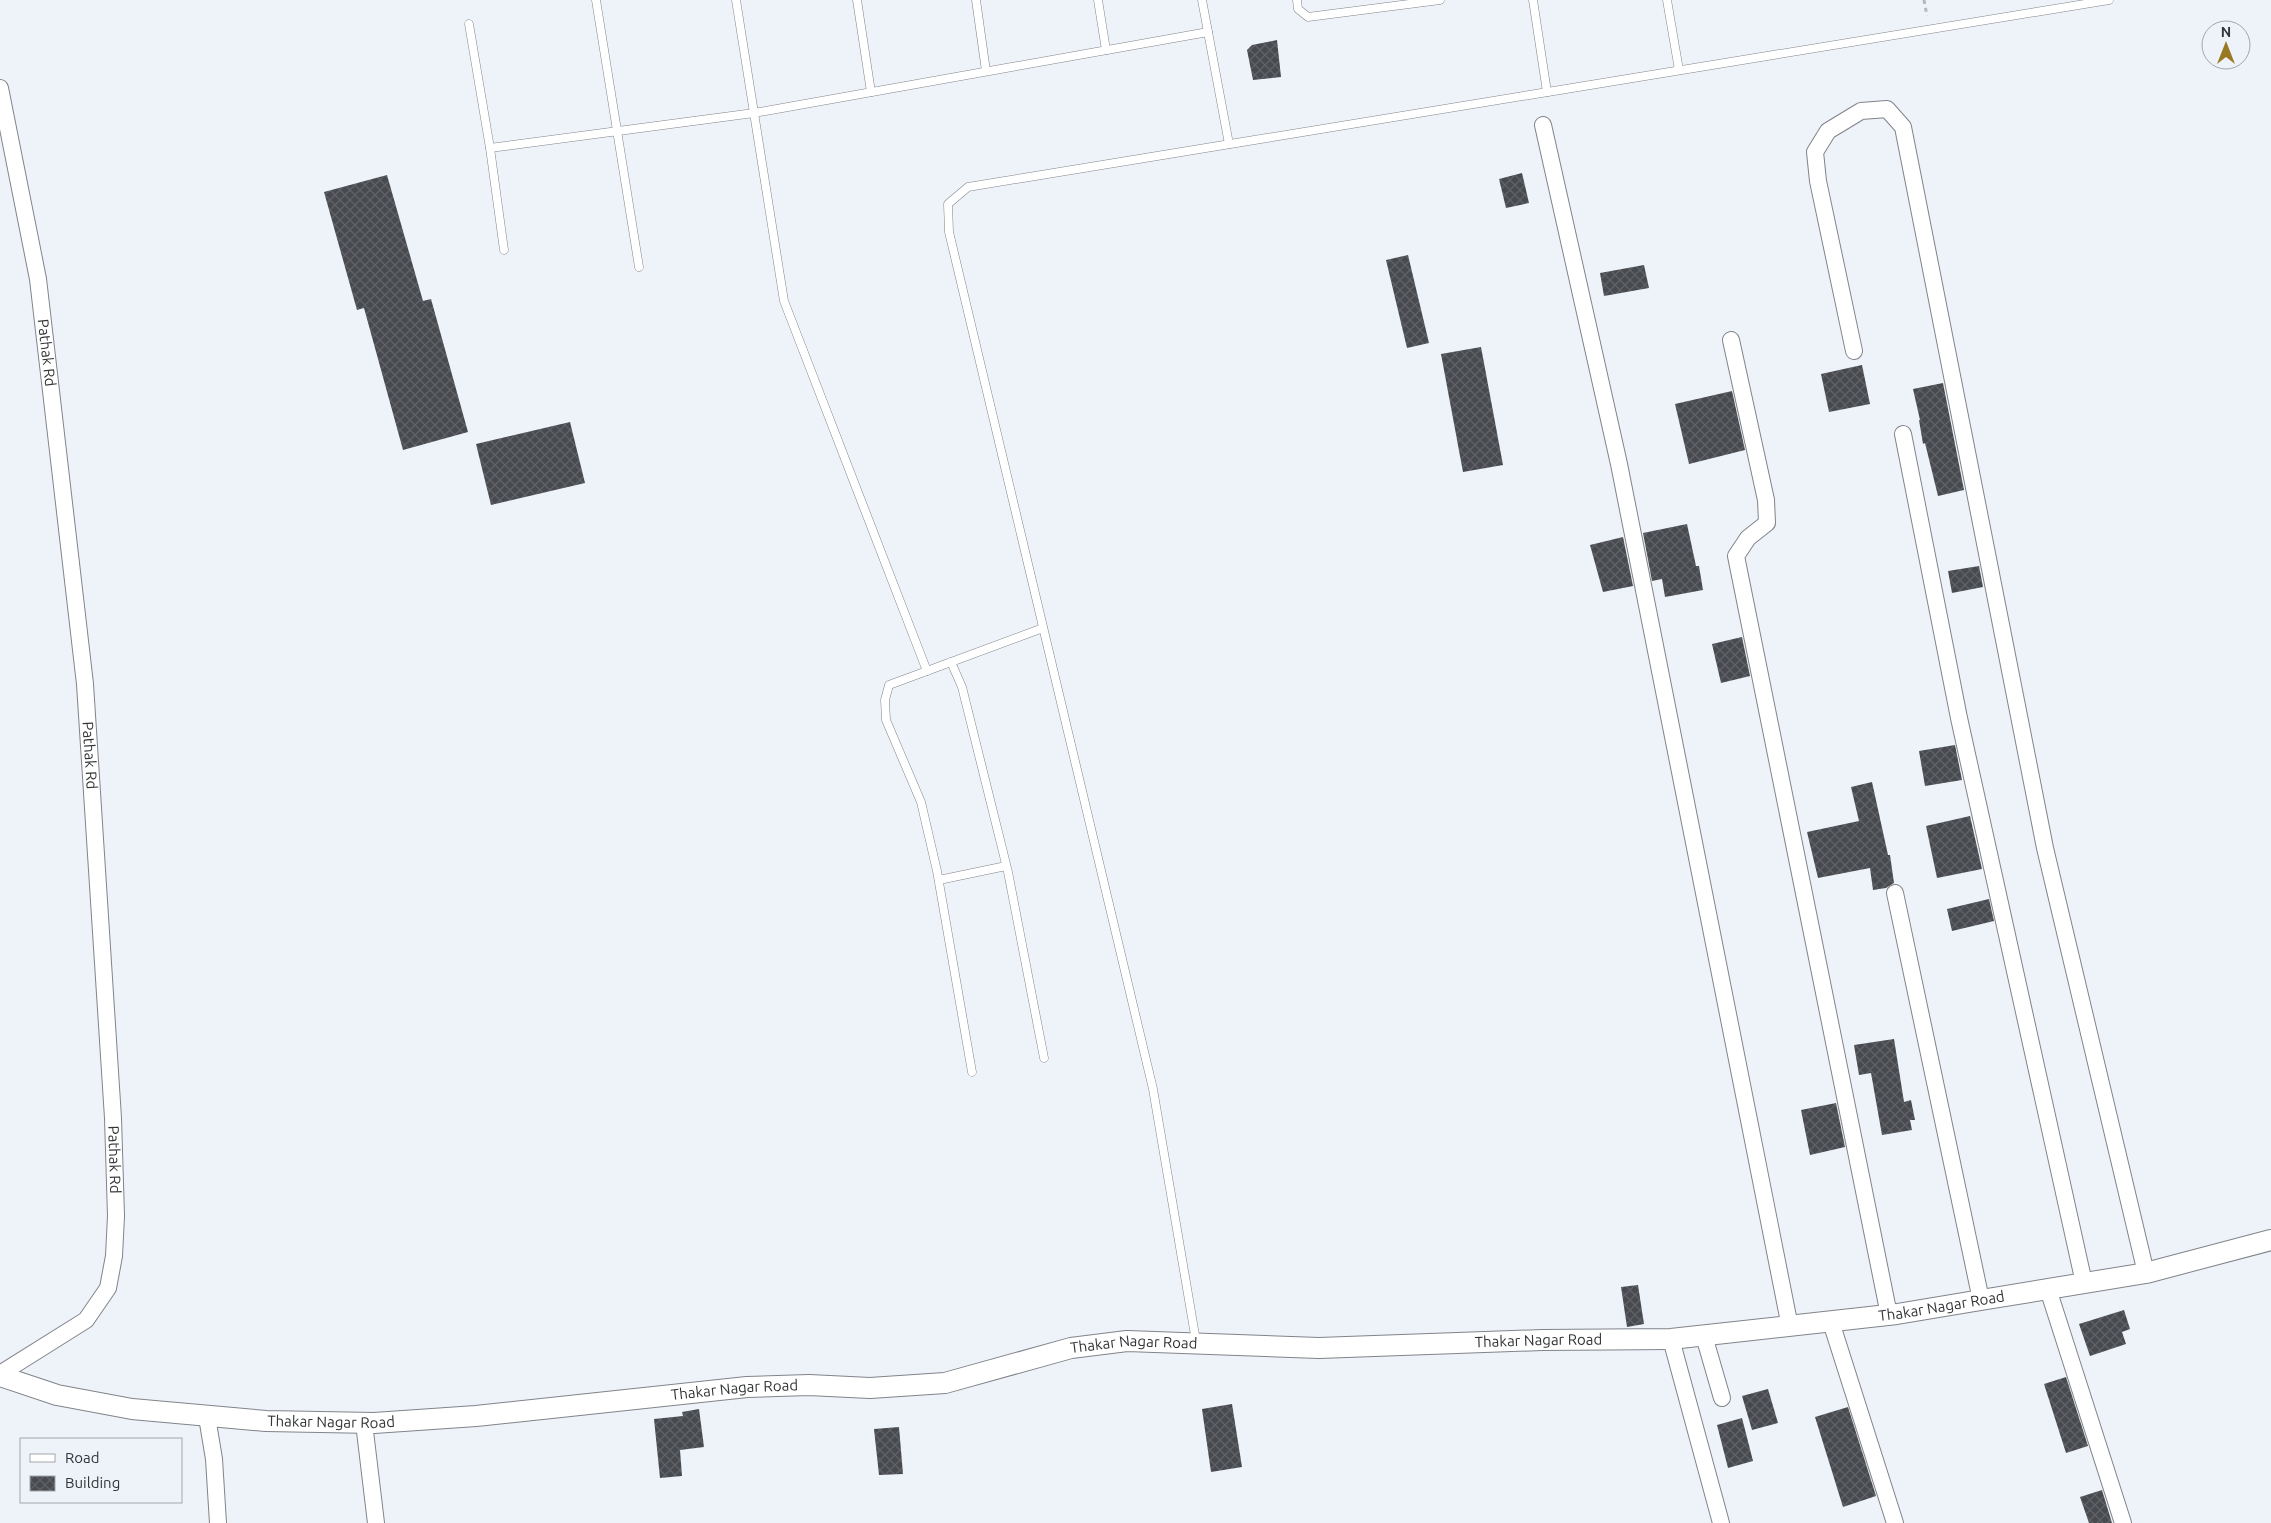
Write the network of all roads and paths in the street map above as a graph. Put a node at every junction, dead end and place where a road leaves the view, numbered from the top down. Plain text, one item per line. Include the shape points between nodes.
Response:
1 (596, 0) edge
2 (736, 0) edge
3 (857, 0) edge
4 (976, 0) edge
5 (1098, 0) edge
6 (1202, 0) edge
7 (1297, 0) edge
8 (1440, 0) edge
9 (1533, 0) edge
10 (1668, 0) edge
11 (2109, 0) edge
12 (1414, 2) edge
13 (469, 24) dead end
14 (1208, 32) junction
15 (1106, 50) junction
16 (1679, 70) junction
17 (986, 71) junction
18 (0, 88) edge
19 (871, 92) junction
20 (1547, 92) junction
21 (754, 113) junction
22 (1543, 125) dead end
23 (617, 131) junction
24 (1229, 144) junction
25 (490, 148) junction
26 (504, 250) dead end
27 (639, 267) dead end
28 (1731, 340) dead end
29 (1854, 351) dead end
30 (1903, 434) dead end
31 (1043, 628) junction
32 (951, 662) junction
33 (927, 671) junction
34 (1006, 866) junction
35 (939, 880) junction
36 (1895, 893) dead end
37 (1044, 1058) dead end
38 (972, 1072) dead end
39 (2271, 1240) edge
40 (2146, 1273) junction
41 (2084, 1283) junction
42 (2048, 1289) junction
43 (1982, 1300) junction
44 (1888, 1315) junction
45 (1831, 1322) junction
46 (1790, 1327) junction
47 (1704, 1336) junction
48 (1671, 1340) junction
49 (1196, 1344) junction
50 (0, 1375) edge
51 (1722, 1398) dead end
52 (207, 1417) junction
53 (364, 1423) junction
54 (218, 1523) edge
55 (376, 1523) edge
56 (1721, 1523) edge
57 (1896, 1523) edge
58 (2123, 1523) edge

1 - 23 lane
2 - 21 lane
3 - 19 lane
4 - 17 lane
5 - 15 lane
6 - 14 lane
7 - 12 lane via 1298,9 1308,17
8 - 12 lane
9 - 20 lane
10 - 16 lane
11 - 16 lane
13 - 25 lane
14 - 15 lane
14 - 24 lane
15 - 17 lane
16 - 20 lane
17 - 19 lane
18 - 50 street, Pathak Rd via 38,279 86,684 113,1118 116,1216 108,1288 86,1320
19 - 21 lane
20 - 24 lane
21 - 23 lane
21 - 33 lane via 784,301
22 - 46 street via 1619,464
23 - 25 lane
23 - 27 lane
24 - 31 lane via 968,187 948,204 949,232
25 - 26 lane
28 - 44 street via 1766,500 1767,523 1748,538 1736,556
29 - 40 street via 1818,181 1815,152 1828,131 1861,111 1887,109 1903,127 2045,848
30 - 41 street via 1959,718
31 - 32 lane
31 - 49 lane via 1153,1089
32 - 33 lane
32 - 34 lane via 962,687
33 - 35 lane via 889,685 885,700 886,720 921,802
34 - 35 lane
34 - 37 lane
35 - 38 lane
36 - 43 street
39 - 40 street, Thakar Nagar Road
40 - 41 street, Thakar Nagar Road
41 - 42 street, Thakar Nagar Road
42 - 43 street, Thakar Nagar Road
42 - 58 street
43 - 44 street, Thakar Nagar Road
44 - 45 street, Thakar Nagar Road
45 - 46 street, Thakar Nagar Road
45 - 57 street
46 - 47 street, Thakar Nagar Road
47 - 48 street, Thakar Nagar Road
47 - 51 street
48 - 49 street, Thakar Nagar Road via 1542,1340 1319,1348
48 - 56 street
49 - 53 street, Thakar Nagar Road via 1127,1341 1071,1348 945,1382 870,1388 747,1386 476,1416
50 - 52 street, Thakar Nagar Road via 57,1395 132,1409
52 - 53 street, Thakar Nagar Road
52 - 54 street via 214,1459
53 - 55 street

